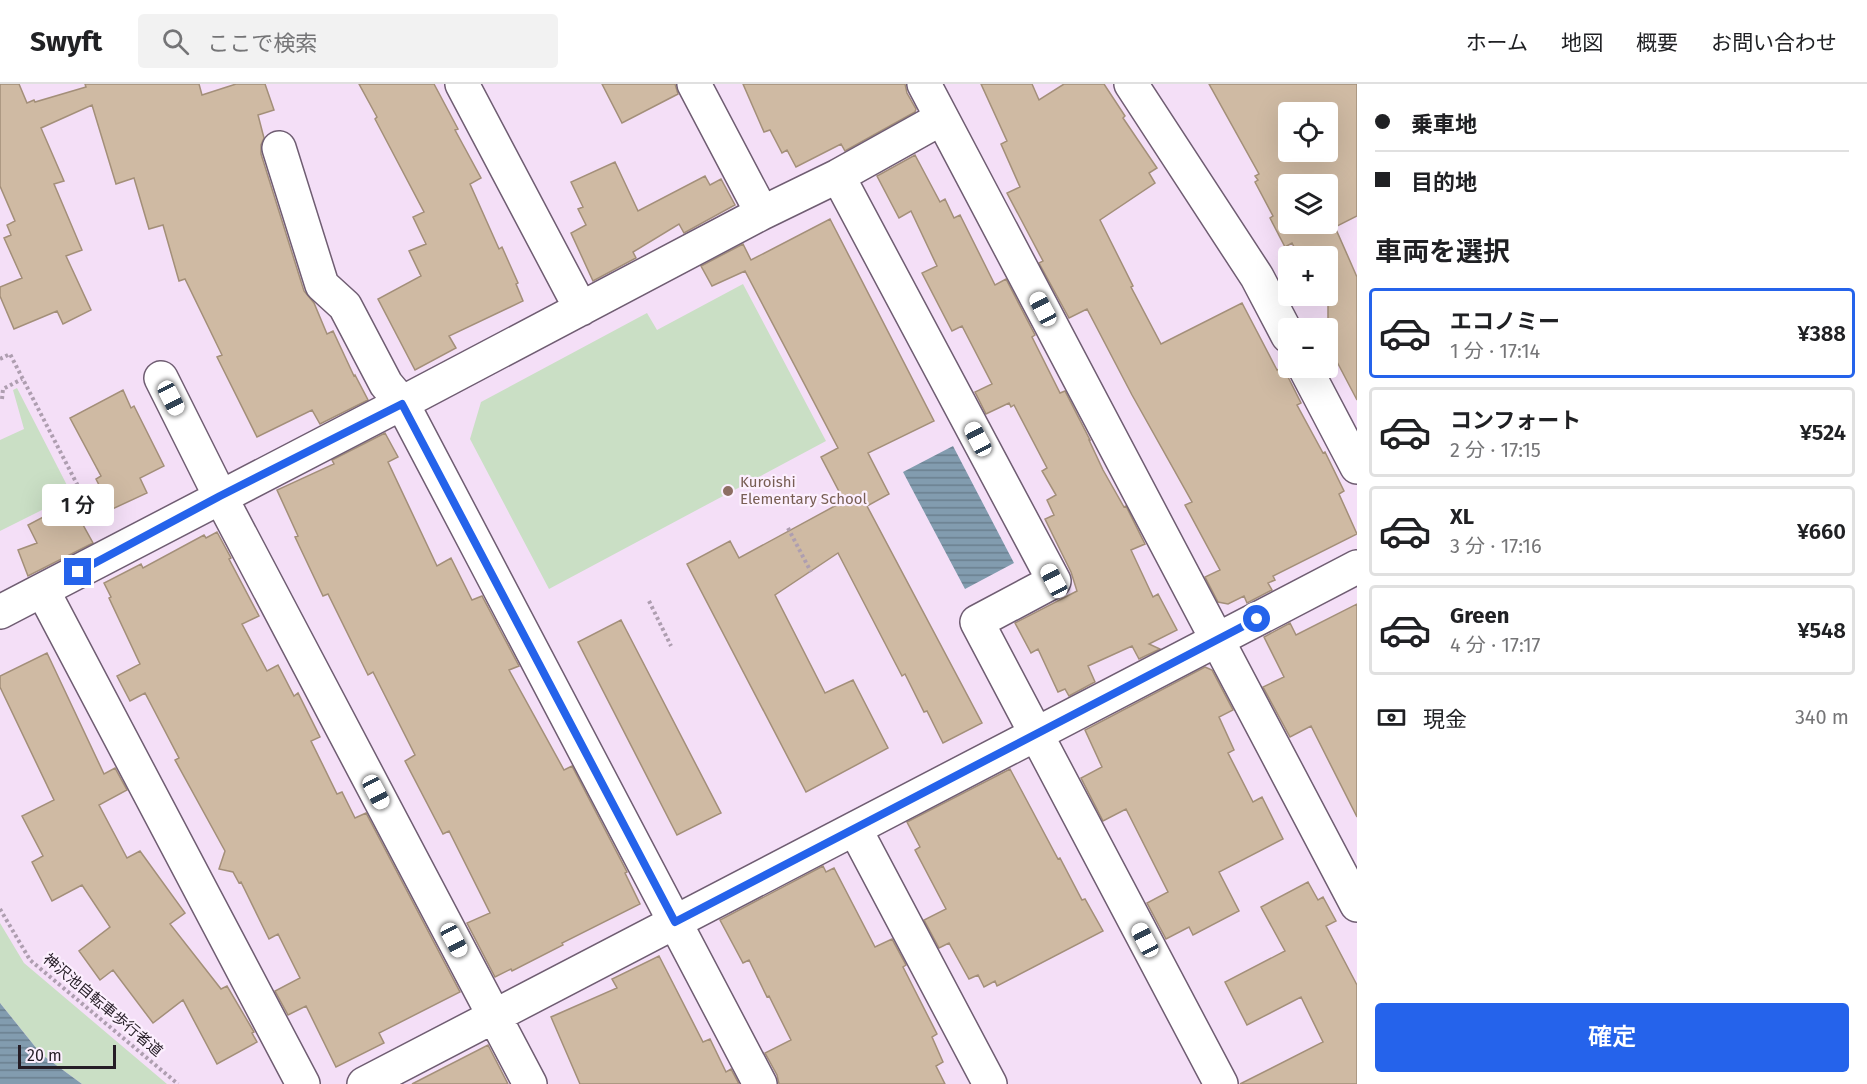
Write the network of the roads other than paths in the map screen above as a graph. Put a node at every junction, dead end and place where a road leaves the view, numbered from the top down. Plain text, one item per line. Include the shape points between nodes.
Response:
1 (462, 84) edge
2 (694, 84) edge
3 (924, 84) edge
4 (1131, 84) edge
5 (942, 118) junction
6 (279, 148) dead end
7 (838, 176) junction
8 (762, 213) junction
9 (581, 309) junction
10 (1279, 318) edge
11 (161, 378) dead end
12 (1310, 378) edge
13 (402, 404) junction
14 (1357, 467) edge
15 (220, 496) junction
16 (1357, 567) edge
17 (43, 591) junction
18 (0, 612) edge
19 (1217, 639) junction
20 (1036, 735) junction
21 (855, 829) junction
22 (1357, 905) edge
23 (675, 922) junction
24 (494, 1016) junction
25 (303, 1084) edge
26 (364, 1084) edge
27 (530, 1084) edge
28 (760, 1084) edge
29 (990, 1084) edge
30 (1221, 1084) edge

1 - 9 street
2 - 8 street
3 - 5 street
4 - 10 street via 1257,277
5 - 7 street
5 - 19 street
6 - 13 street via 322,285 345,306 386,384
7 - 8 street
7 - 20 street via 1054,581 977,622
8 - 9 street
9 - 13 street
11 - 15 street
12 - 14 street
13 - 15 street
13 - 23 street
15 - 17 street
15 - 24 street
16 - 19 street
17 - 18 street
17 - 25 street
19 - 20 street
19 - 22 street
20 - 21 street
20 - 30 street
21 - 23 street
21 - 29 street
23 - 24 street
23 - 28 street
24 - 26 street
24 - 27 street

